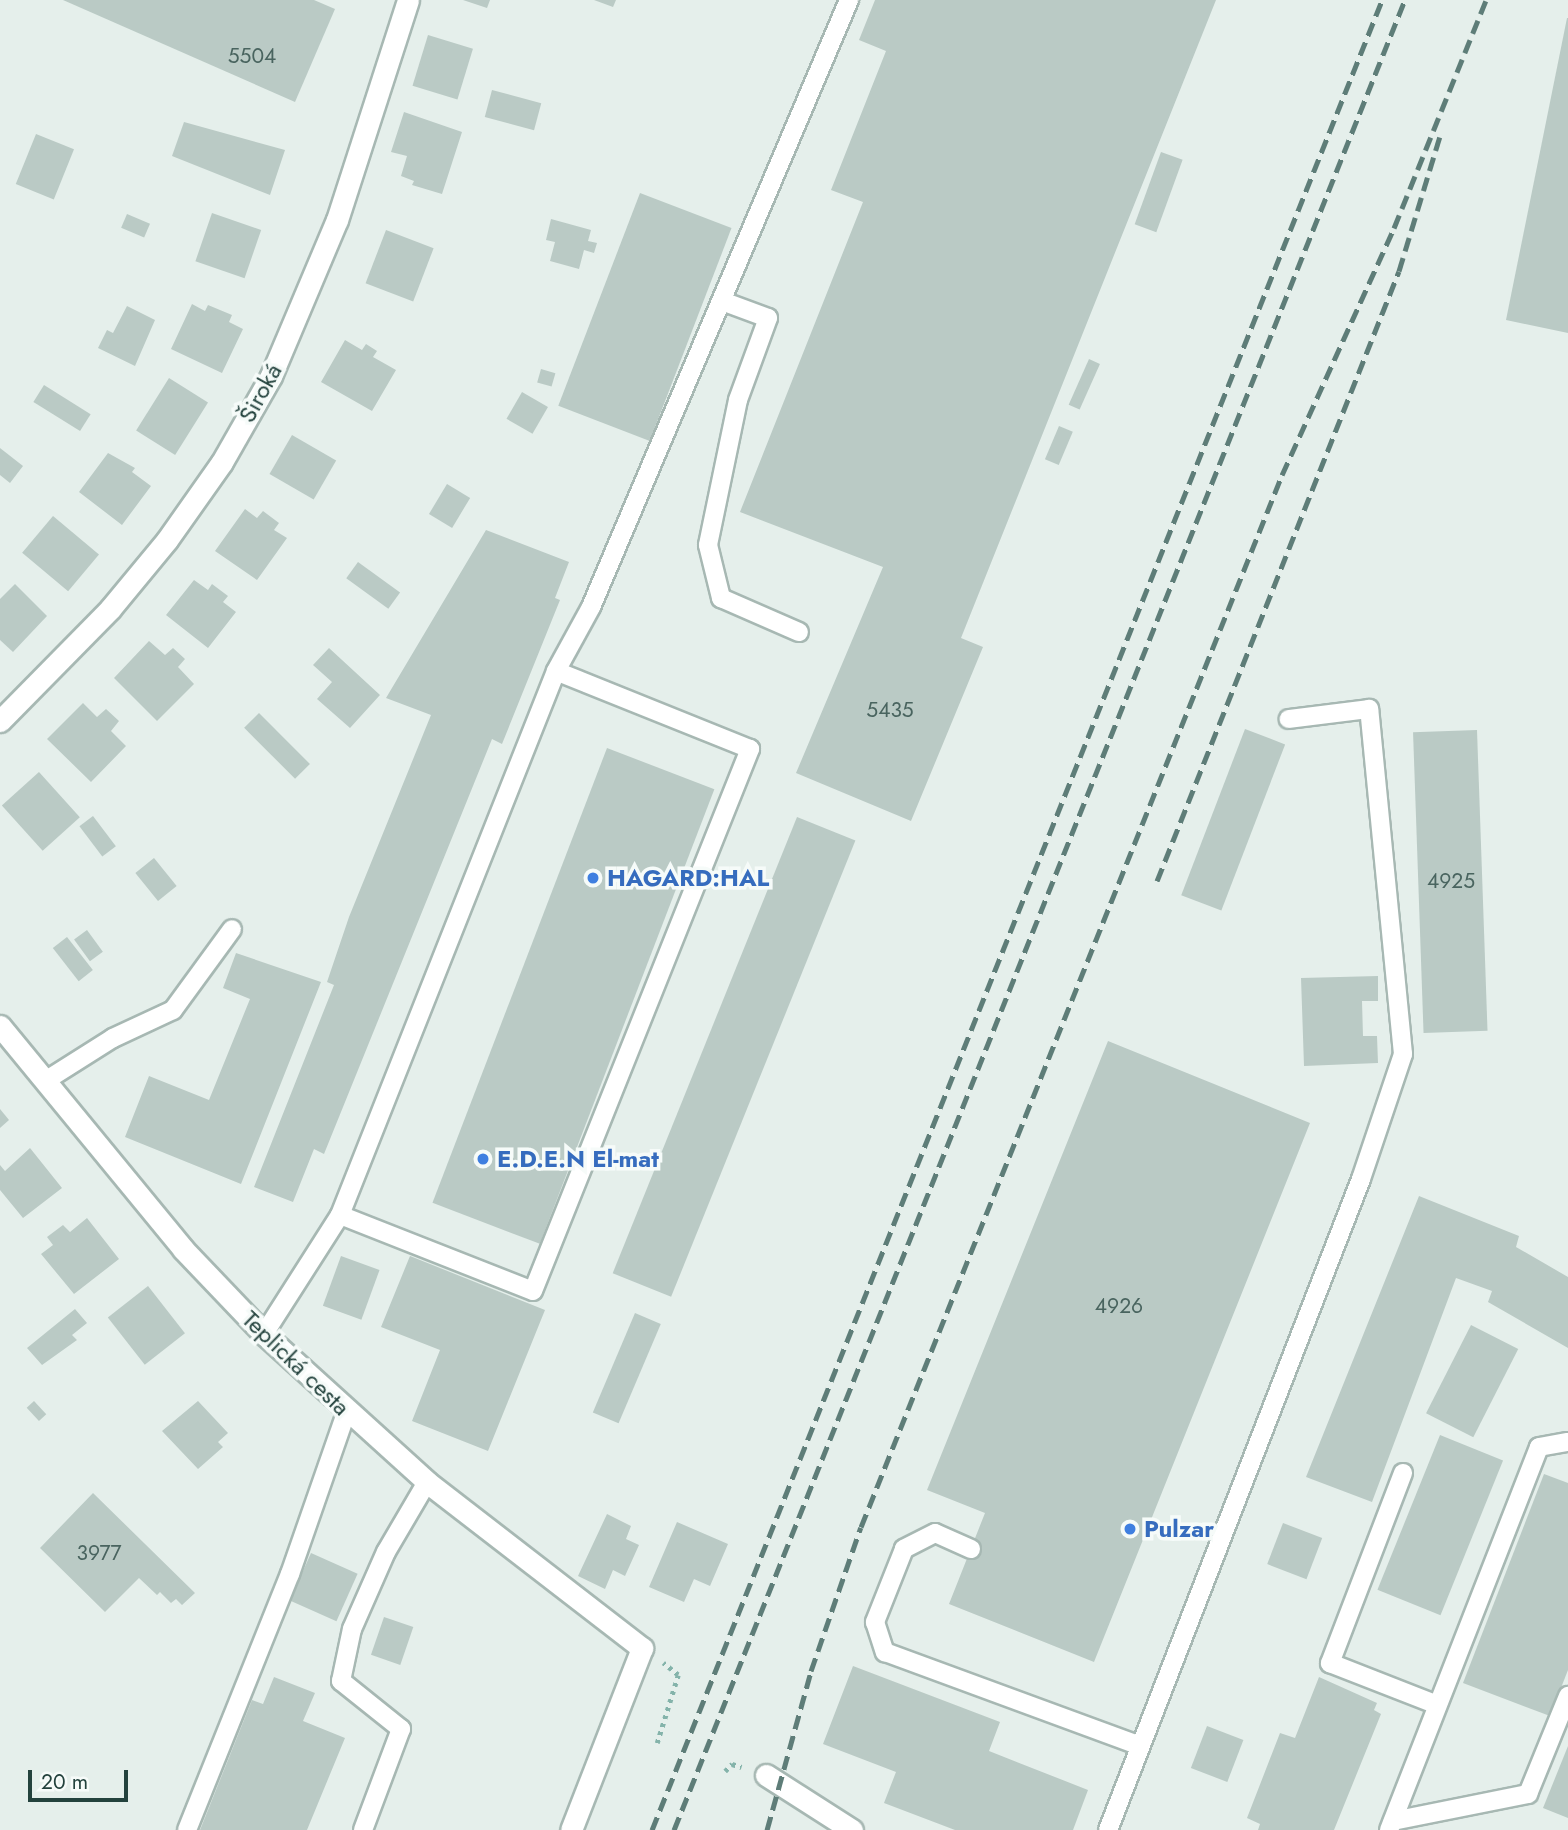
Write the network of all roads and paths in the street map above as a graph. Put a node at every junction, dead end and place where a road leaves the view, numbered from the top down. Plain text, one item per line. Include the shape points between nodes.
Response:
1 (408, 0) edge
2 (849, 0) edge
3 (722, 301) junction
4 (799, 632) dead end
5 (555, 671) junction
6 (1289, 719) dead end
7 (0, 721) edge
8 (232, 929) dead end
9 (0, 1026) edge
10 (45, 1081) junction
11 (340, 1215) junction
12 (264, 1334) junction
13 (346, 1413) junction
14 (1568, 1442) edge
15 (1403, 1473) dead end
16 (427, 1482) junction
17 (971, 1549) dead end
18 (642, 1648) junction
19 (1568, 1696) edge
20 (1435, 1704) junction
21 (657, 1743) dead end
22 (1140, 1746) junction
23 (766, 1775) dead end
24 (1391, 1825) edge
25 (187, 1830) edge
26 (363, 1830) edge
27 (571, 1830) edge
28 (852, 1830) edge
29 (1108, 1830) edge

1 - 7 street, Široká via 337,219 271,376 222,462 167,540 110,609
2 - 3 lane
3 - 4 lane via 768,318 738,400 708,545 721,598
3 - 5 lane via 591,607
5 - 11 lane
5 - 11 lane via 750,749 745,762 533,1291
6 - 22 lane via 1369,709 1403,1054 1361,1179
8 - 10 lane via 173,1010 113,1038
9 - 10 street, Teplická cesta
10 - 12 street, Teplická cesta via 183,1250
11 - 12 lane
12 - 13 street, Teplická cesta
13 - 16 street, Teplická cesta
13 - 25 lane via 290,1574
14 - 20 lane via 1539,1447
15 - 20 lane via 1330,1663
16 - 18 street, Teplická cesta
16 - 26 lane via 386,1552 361,1607 341,1681 401,1728
17 - 22 lane via 935,1533 904,1549 875,1622 885,1652
18 - 21 path via 678,1675
18 - 27 street
19 - 24 lane via 1528,1794
20 - 24 lane
22 - 29 lane
23 - 28 street

